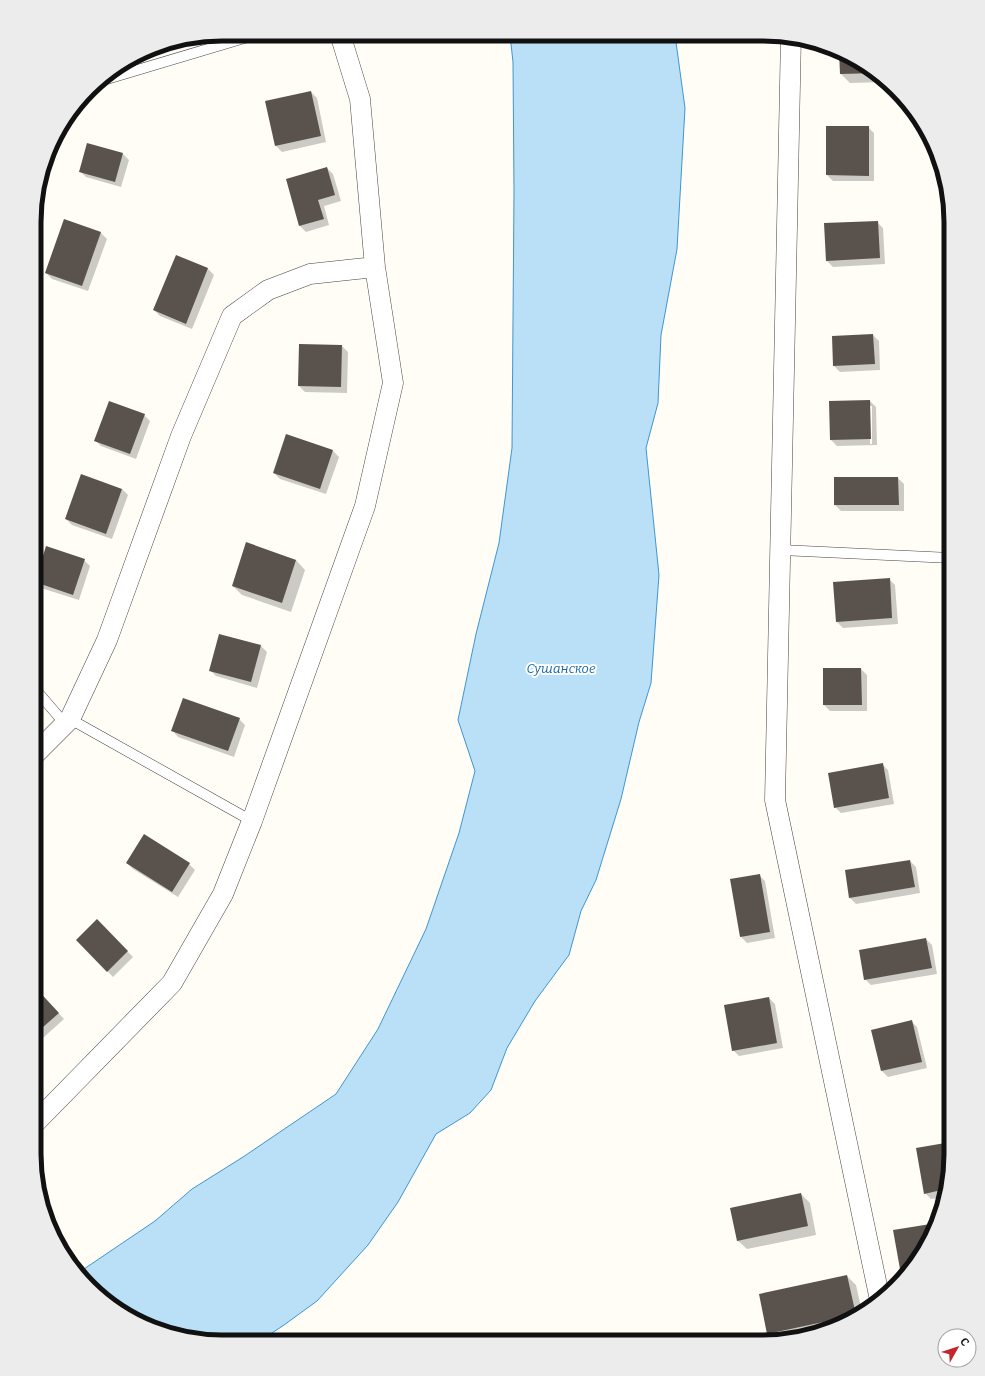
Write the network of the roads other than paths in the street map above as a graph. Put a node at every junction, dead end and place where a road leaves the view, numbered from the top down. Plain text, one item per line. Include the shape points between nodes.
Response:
1 (235, 41) edge
2 (342, 41) edge
3 (791, 43) edge
4 (113, 77) edge
5 (375, 267) junction
6 (781, 550) junction
7 (944, 558) edge
8 (41, 695) edge
9 (68, 722) junction
10 (41, 748) edge
11 (252, 821) junction
12 (41, 1117) edge
13 (879, 1293) edge

1 - 4 lane
2 - 5 street via 360,99
3 - 6 street
5 - 9 street via 310,274 268,290 232,316 181,436 106,640
5 - 11 street via 393,383 365,506
6 - 7 lane
6 - 13 street via 775,800
8 - 9 lane
9 - 10 street
9 - 11 lane
11 - 12 street via 223,894 172,983

